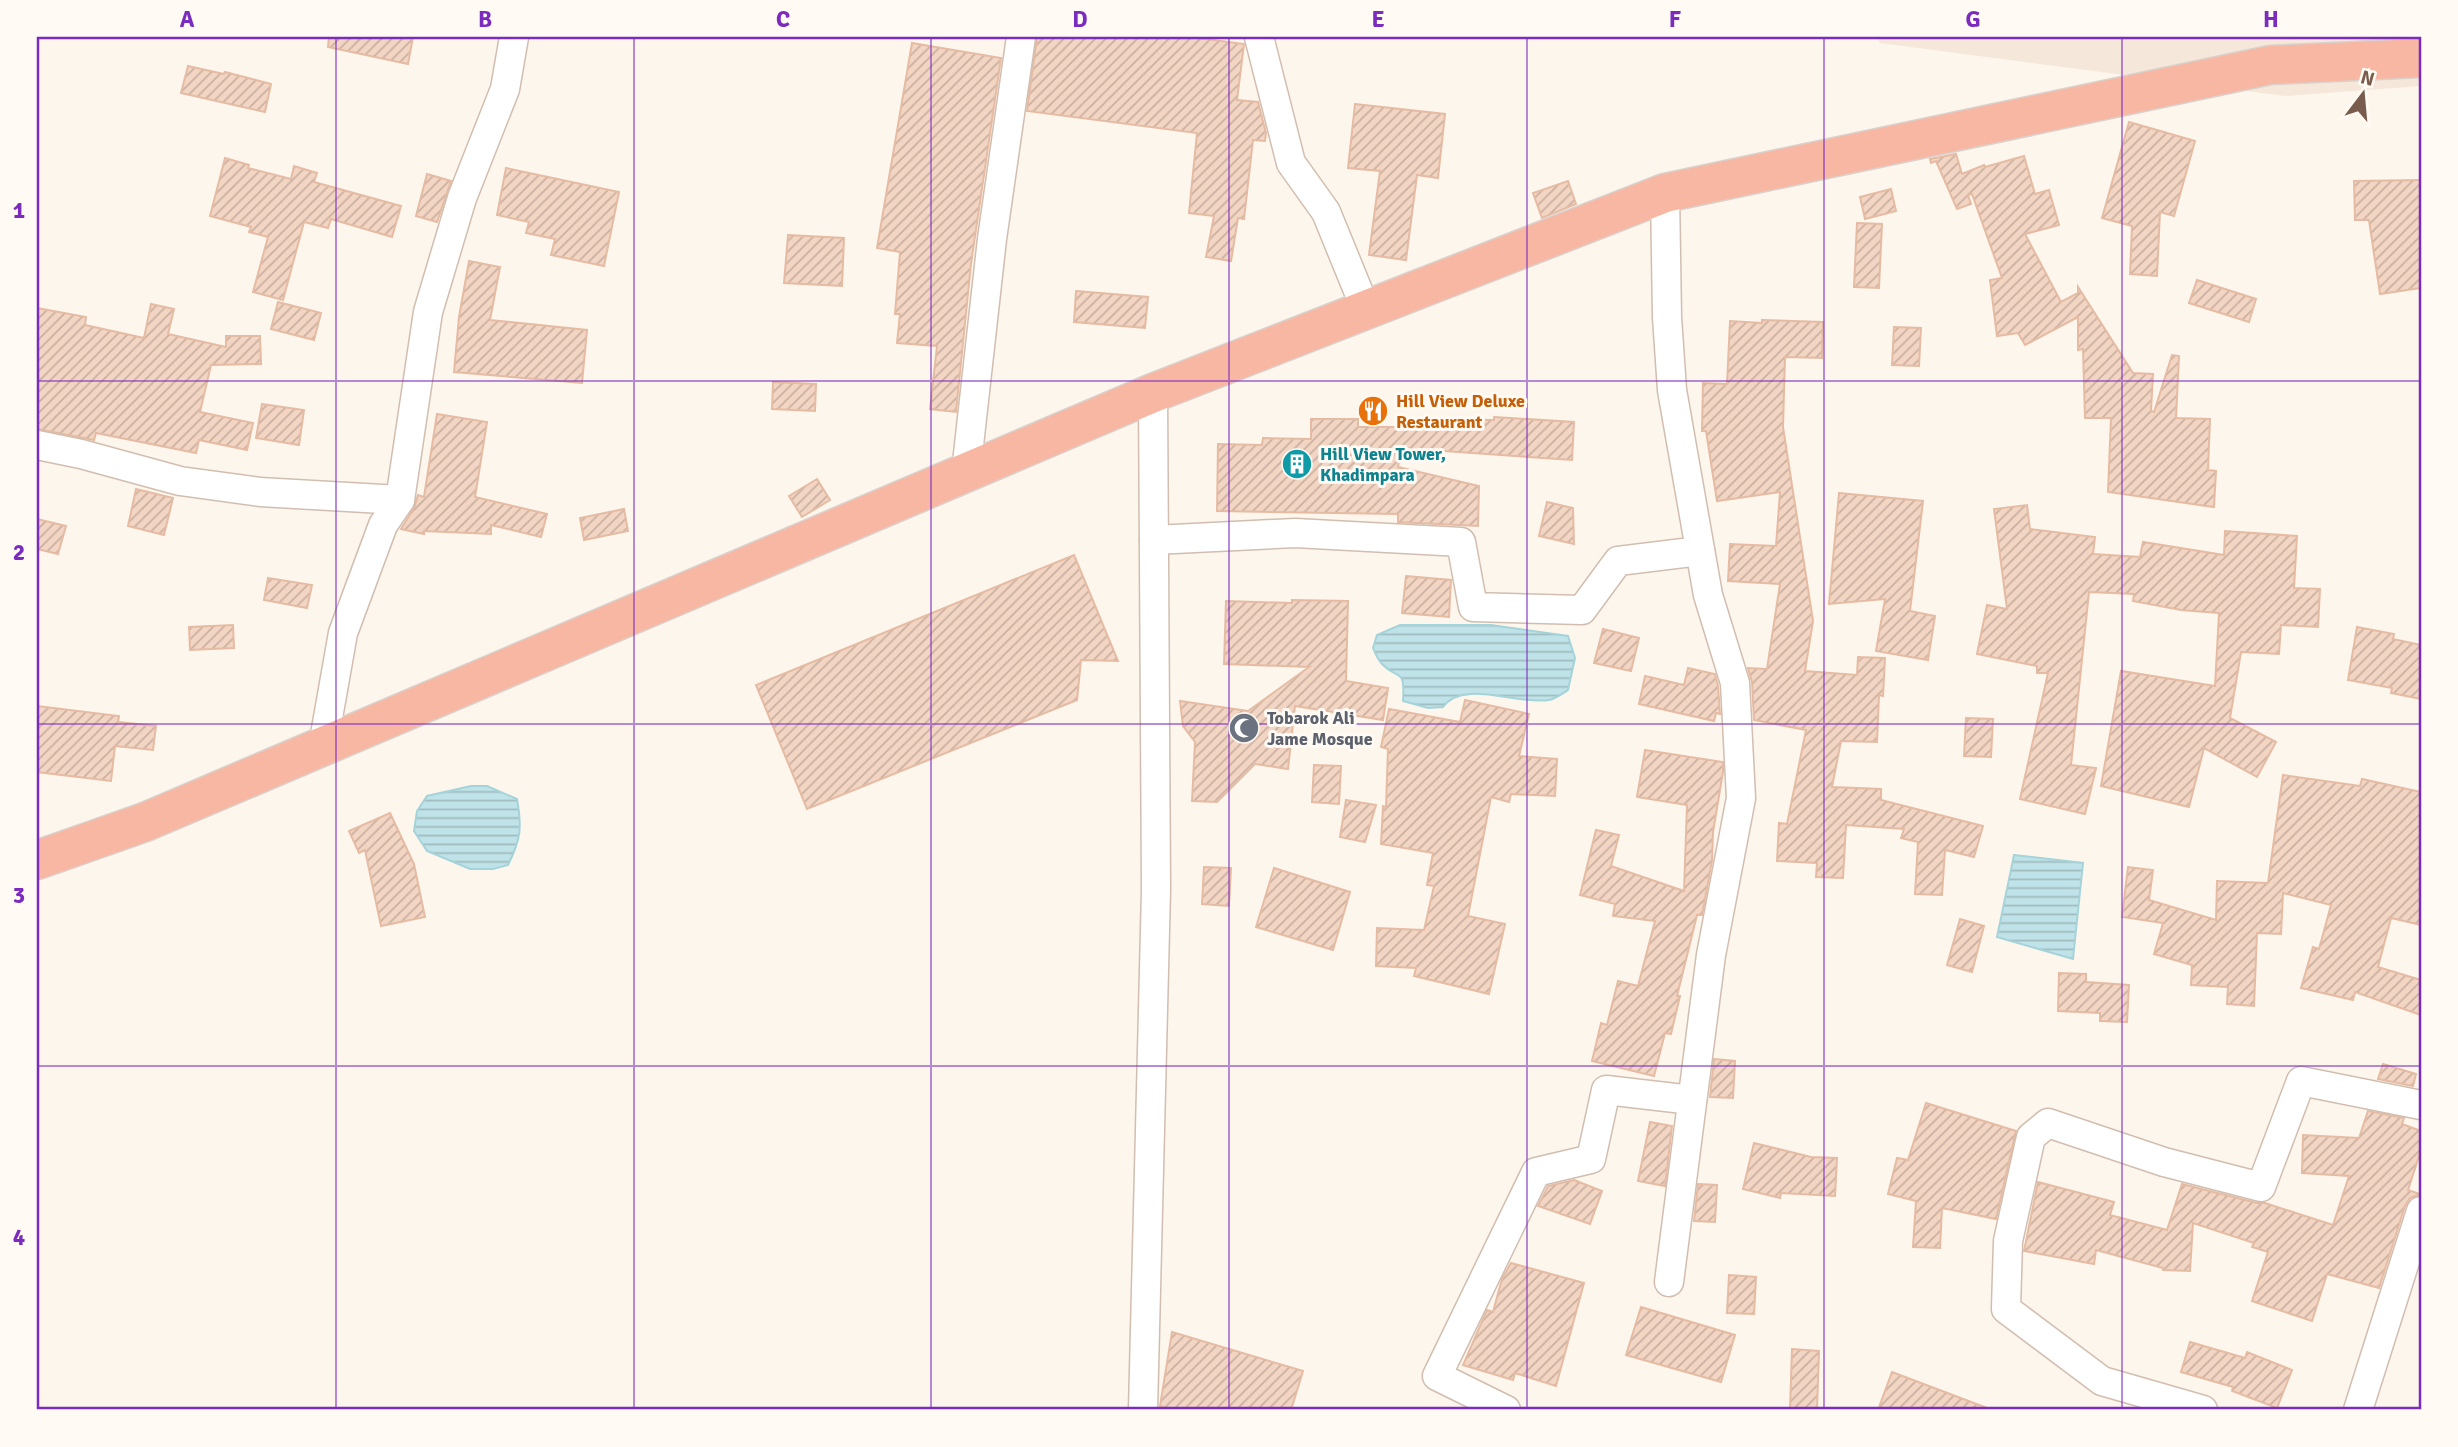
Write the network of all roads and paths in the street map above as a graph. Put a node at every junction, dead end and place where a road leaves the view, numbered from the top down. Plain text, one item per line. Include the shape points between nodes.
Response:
1 (514, 37) edge
2 (1021, 37) edge
3 (1259, 37) edge
4 (2421, 58) edge
5 (1665, 193) junction
6 (1366, 310) junction
7 (1153, 393) junction
8 (37, 445) edge
9 (967, 472) junction
10 (400, 500) junction
11 (1154, 540) junction
12 (1700, 551) junction
13 (323, 746) junction
14 (37, 860) edge
15 (1692, 1100) junction
16 (2421, 1105) edge
17 (2421, 1211) edge
18 (1668, 1282) dead end
19 (2364, 1407) edge
20 (1143, 1410) edge
21 (1506, 1410) edge
22 (2203, 1410) edge

1 - 10 street via 505,89 462,198 428,312
2 - 9 street via 992,239
3 - 6 street via 1291,163 1325,212
4 - 5 highway via 2270,65
5 - 6 highway
5 - 12 street via 1672,390
6 - 7 highway
7 - 9 highway
7 - 11 street
8 - 10 street via 180,481 260,492
9 - 13 highway
10 - 13 street via 383,525 343,633
11 - 12 street via 1295,533 1461,542 1473,607 1582,610 1618,561
11 - 20 street via 1156,891
12 - 15 street via 1708,595 1735,683 1741,798 1710,955
13 - 14 highway via 145,822
15 - 18 street
15 - 21 street via 1606,1090 1591,1159 1536,1172 1437,1376
16 - 22 street via 2301,1081 2261,1187 2164,1162 2048,1123 2031,1138 2008,1241 2006,1309 2102,1381
17 - 19 street

